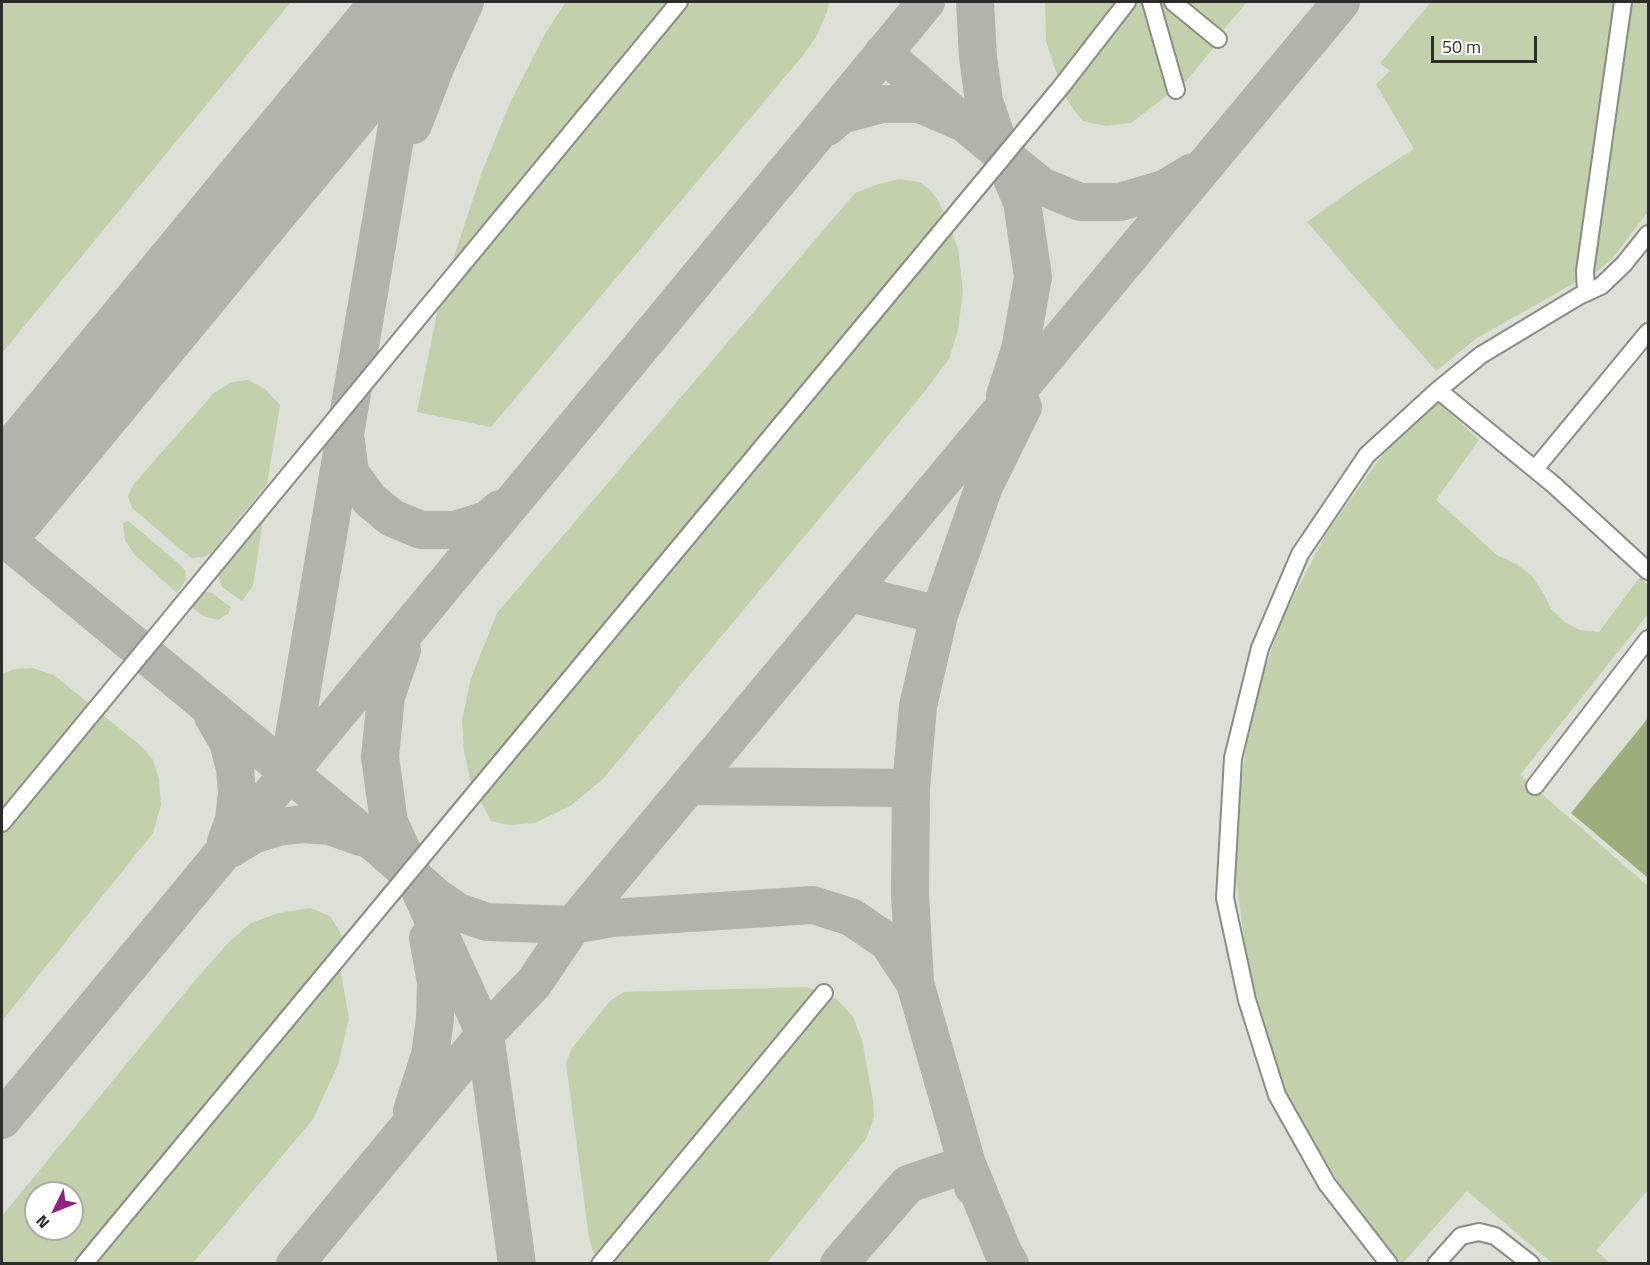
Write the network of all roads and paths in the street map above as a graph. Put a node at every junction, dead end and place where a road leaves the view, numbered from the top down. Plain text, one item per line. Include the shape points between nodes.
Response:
1 (679, 2) edge
2 (1127, 2) edge
3 (1151, 2) edge
4 (1173, 2) edge
5 (1623, 2) edge
6 (1218, 39) dead end
7 (1176, 90) dead end
8 (1648, 234) edge
9 (1586, 293) junction
10 (1648, 332) edge
11 (1438, 390) junction
12 (1535, 469) junction
13 (1648, 571) edge
14 (1648, 639) edge
15 (1535, 786) dead end
16 (2, 823) edge
17 (824, 993) dead end
18 (84, 1263) edge
19 (600, 1263) edge
20 (1389, 1263) edge
21 (1436, 1263) edge
22 (1531, 1263) edge

1 - 16 street
2 - 18 street via 997,165
3 - 7 street
4 - 6 street
5 - 9 street via 1585,271
8 - 9 street via 1601,286
9 - 11 street via 1481,355
10 - 12 street
11 - 12 street
11 - 20 street via 1367,455 1300,554 1260,648 1233,758 1225,898 1247,1000 1277,1095 1327,1184
12 - 13 street
14 - 15 street
17 - 19 street
21 - 22 street via 1461,1236 1479,1232 1496,1236

